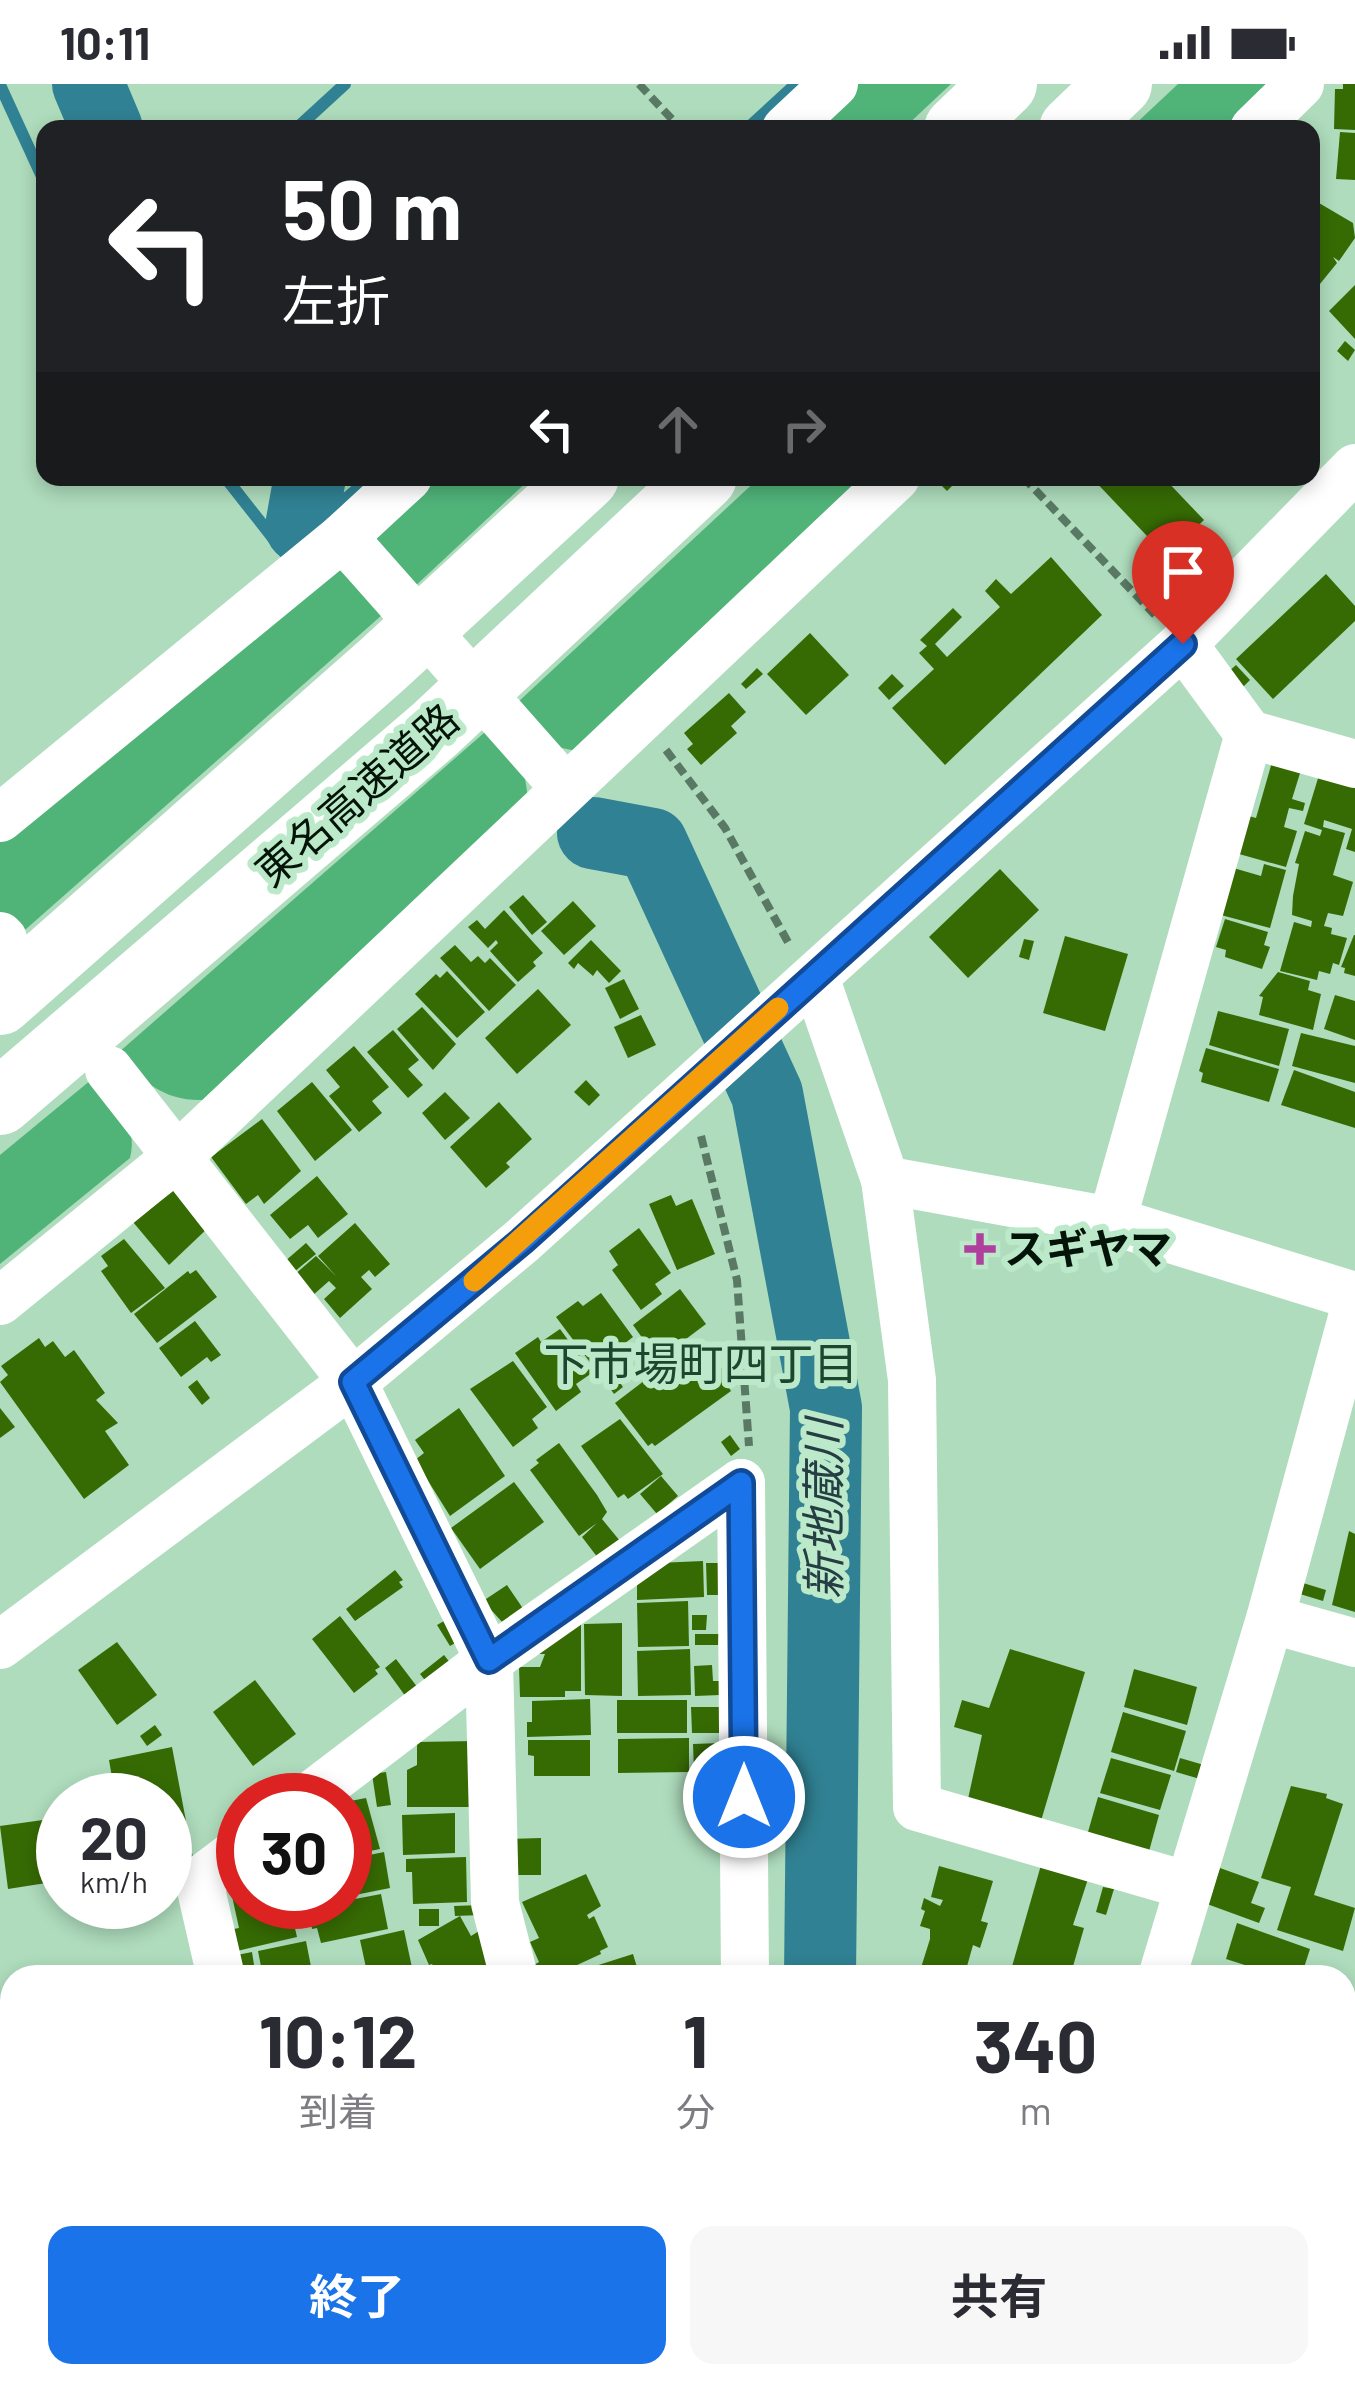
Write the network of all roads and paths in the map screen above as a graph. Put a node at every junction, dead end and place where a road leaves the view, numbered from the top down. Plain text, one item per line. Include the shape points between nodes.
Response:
1 (639, 84) edge
2 (834, 84) edge
3 (1004, 84) edge
4 (1119, 84) edge
5 (1300, 84) edge
6 (673, 120) edge
7 (796, 120) edge
8 (966, 120) edge
9 (1081, 120) edge
10 (1263, 120) edge
11 (1355, 468) edge
12 (398, 486) edge
13 (576, 486) edge
14 (694, 486) edge
15 (886, 486) edge
16 (1032, 486) edge
17 (343, 537) junction
18 (1183, 644) junction
19 (639, 720) junction
20 (1249, 734) junction
21 (1355, 764) edge
22 (565, 788) junction
23 (0, 818) edge
24 (1, 959) edge
25 (806, 985) junction
26 (109, 1070) dead end
27 (692, 1088) junction
28 (0, 1102) edge
29 (179, 1155) junction
30 (885, 1180) junction
31 (1112, 1221) junction
32 (1355, 1296) edge
33 (0, 1301) edge
34 (1355, 1307) edge
35 (353, 1382) junction
36 (741, 1483) junction
37 (1270, 1619) junction
38 (1355, 1643) edge
39 (0, 1645) edge
40 (489, 1660) junction
41 (340, 1773) edge
42 (216, 1868) edge
43 (1189, 1886) junction
44 (218, 1965) edge
45 (511, 1965) edge
46 (745, 1965) edge
47 (1166, 1965) edge

1 - 6 path
2 - 7 street
3 - 8 highway
4 - 9 highway
5 - 10 street
11 - 18 street
12 - 17 street
13 - 24 highway, 東名高速道路 via 206,823
14 - 28 highway, 東名高速道路 via 263,879
15 - 19 street
16 - 18 path
17 - 22 street
17 - 23 street
18 - 20 street
18 - 25 street
19 - 22 street
19 - 25 path via 725,828
20 - 21 street
20 - 31 street
22 - 29 street
25 - 27 street
25 - 30 street
26 - 29 street
27 - 35 street
27 - 36 path via 737,1280 748,1398
29 - 33 street
29 - 35 street
30 - 31 street
30 - 43 street via 912,1380 917,1807
31 - 32 street
34 - 37 street
35 - 39 street
35 - 40 street
36 - 40 street
36 - 46 street
37 - 38 street
37 - 43 street
40 - 41 street
40 - 45 street via 495,1904
42 - 44 street via 199,1881
43 - 47 street

